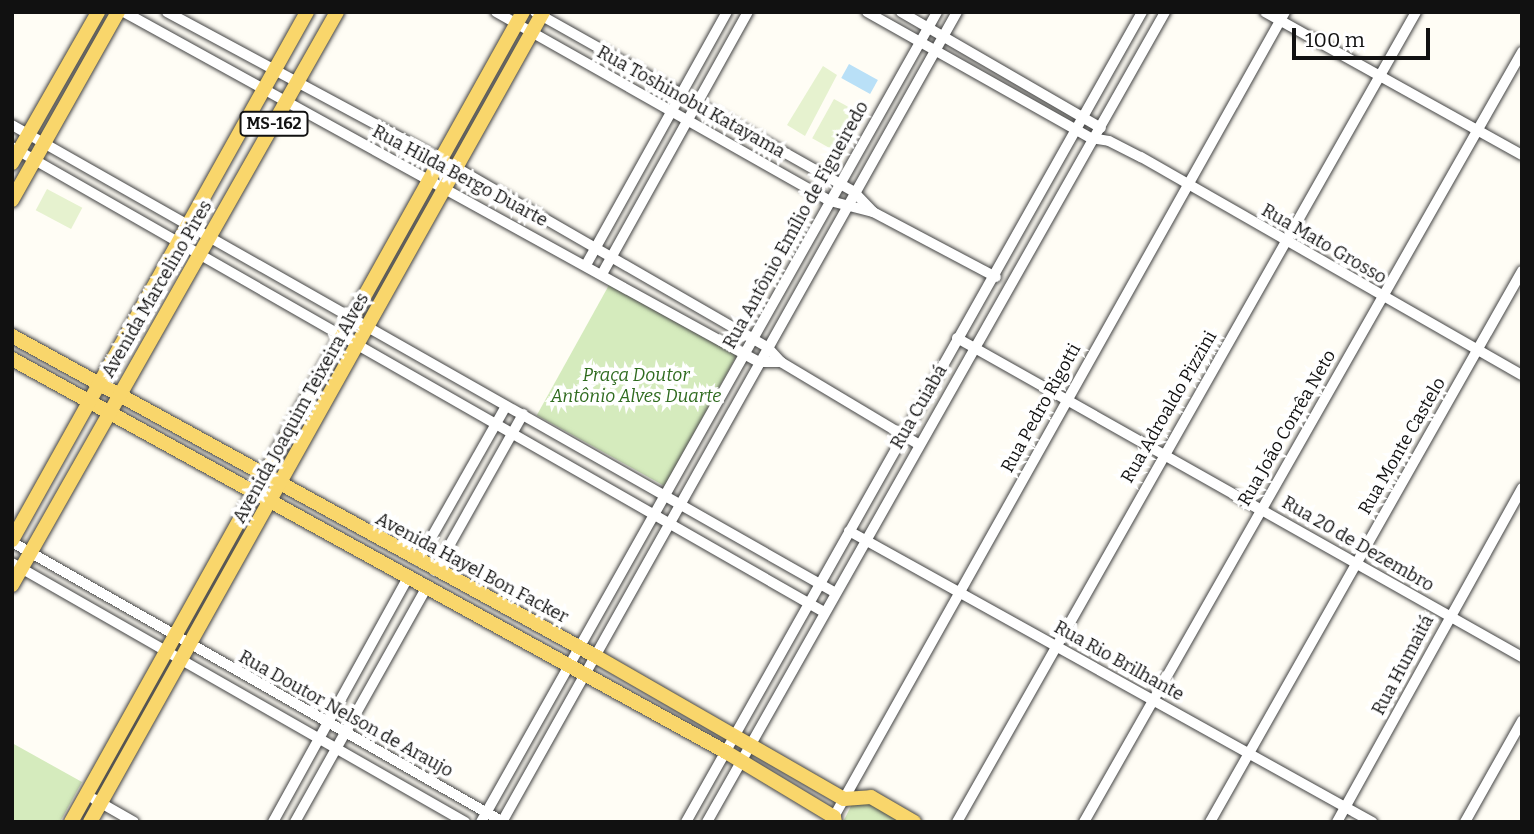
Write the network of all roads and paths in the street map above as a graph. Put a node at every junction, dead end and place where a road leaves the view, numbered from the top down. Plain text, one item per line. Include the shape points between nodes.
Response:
1 (98, 12) edge
2 (118, 12) edge
3 (124, 12) edge
4 (167, 12) edge
5 (307, 12) edge
6 (337, 12) edge
7 (496, 12) edge
8 (727, 12) edge
9 (748, 12) edge
10 (867, 12) edge
11 (901, 12) edge
12 (937, 12) edge
13 (957, 12) edge
14 (1142, 12) edge
15 (1165, 12) edge
16 (1265, 12) edge
17 (1416, 12) edge
18 (540, 13) edge
19 (1282, 16) edge
20 (520, 18) edge
21 (928, 27) junction
22 (531, 32) junction
23 (943, 36) junction
24 (920, 41) junction
25 (935, 50) junction
26 (1522, 52) edge
27 (704, 53) junction
28 (720, 62) junction
29 (272, 72) junction
30 (1380, 77) junction
31 (296, 86) junction
32 (262, 89) junction
33 (681, 94) junction
34 (286, 103) junction
35 (697, 103) junction
36 (671, 112) junction
37 (1082, 114) junction
38 (687, 120) junction
39 (12, 125) edge
40 (1099, 125) junction
41 (1074, 128) junction
42 (1477, 130) junction
43 (27, 134) junction
44 (1091, 138) junction
45 (1109, 141) junction
46 (44, 142) junction
47 (14, 153) edge
48 (1522, 155) edge
49 (35, 159) junction
50 (441, 160) junction
51 (457, 168) junction
52 (432, 179) junction
53 (839, 184) junction
54 (1187, 184) junction
55 (447, 188) junction
56 (854, 192) junction
57 (143, 198) junction
58 (12, 200) edge
59 (830, 201) junction
60 (845, 208) junction
61 (873, 212) junction
62 (133, 215) junction
63 (189, 224) junction
64 (211, 236) junction
65 (1283, 241) junction
66 (180, 242) junction
67 (594, 249) junction
68 (200, 254) junction
69 (612, 258) junction
70 (586, 265) junction
71 (1522, 271) edge
72 (602, 274) junction
73 (992, 275) junction
74 (1007, 284) junction
75 (1381, 297) junction
76 (351, 321) junction
77 (367, 329) junction
78 (12, 336) edge
79 (957, 338) junction
80 (341, 339) junction
81 (753, 339) junction
82 (357, 347) junction
83 (767, 347) junction
84 (973, 348) junction
85 (1476, 351) junction
86 (744, 354) junction
87 (12, 359) edge
88 (759, 362) junction
89 (781, 362) junction
90 (1522, 375) edge
91 (98, 384) junction
92 (118, 394) junction
93 (1066, 400) junction
94 (89, 401) junction
95 (506, 406) junction
96 (108, 413) junction
97 (523, 414) junction
98 (496, 425) junction
99 (513, 434) junction
100 (903, 435) junction
101 (918, 444) junction
102 (1162, 453) junction
103 (264, 475) junction
104 (281, 485) junction
105 (1522, 488) edge
106 (256, 490) junction
107 (662, 493) junction
108 (272, 501) junction
109 (680, 504) junction
110 (1261, 509) junction
111 (652, 513) junction
112 (670, 524) junction
113 (849, 531) junction
114 (865, 540) junction
115 (12, 541) edge
116 (30, 551) junction
117 (418, 561) junction
118 (1356, 563) junction
119 (17, 566) edge
120 (435, 570) junction
121 (409, 576) junction
122 (818, 583) junction
123 (12, 586) edge
124 (427, 587) junction
125 (834, 592) junction
126 (958, 592) junction
127 (808, 603) junction
128 (824, 612) junction
129 (1449, 617) junction
130 (172, 637) junction
131 (788, 642) junction
132 (187, 646) junction
133 (1054, 646) junction
134 (578, 647) junction
135 (803, 651) junction
136 (163, 652) junction
137 (597, 657) junction
138 (1522, 657) edge
139 (179, 661) junction
140 (568, 666) junction
141 (587, 677) junction
142 (1152, 699) junction
143 (1522, 721) edge
144 (331, 722) junction
145 (346, 731) junction
146 (322, 736) junction
147 (735, 739) junction
148 (338, 746) junction
149 (749, 748) junction
150 (1249, 751) junction
151 (726, 752) junction
152 (741, 762) junction
153 (86, 795) junction
154 (844, 799) junction
155 (101, 803) junction
156 (1346, 807) junction
157 (74, 815) edge
158 (483, 817) edge
159 (94, 820) edge
160 (833, 820) edge
161 (134, 822) edge
162 (273, 822) edge
163 (295, 822) edge
164 (465, 822) edge
165 (502, 822) edge
166 (686, 822) edge
167 (707, 822) edge
168 (914, 822) edge
169 (957, 822) edge
170 (1084, 822) edge
171 (1210, 822) edge
172 (1338, 822) edge
173 (1372, 822) edge
174 (1465, 822) edge

1 - 43 main road
2 - 46 main road
3 - 32 street, Rua Hilda Bergo Duarte
4 - 29 street, Rua Hilda Bergo Duarte
5 - 29 main road, Avenida Marcelino Pires / MS-162
6 - 31 main road, Avenida Marcelino Pires / MS-162
7 - 20 street, Rua Toshinobu Katayama
8 - 27 street
9 - 28 street
10 - 24 street, Rua Mato Grosso
11 - 21 street, Rua Mato Grosso
12 - 21 street, Rua Antônio Emílio de Figueiredo
13 - 23 street, Rua Antônio Emílio de Figueiredo
14 - 37 street, Rua Cuiabá
15 - 40 street, Rua Cuiabá
16 - 19 street
17 - 30 street, Rua Adroaldo Pizzini
18 - 22 main road, Avenida Joaquim Teixeira Alves
18 - 33 street, Rua Toshinobu Katayama
19 - 30 street
19 - 54 street, Rua Pedro Rigotti
20 - 22 street, Rua Toshinobu Katayama
20 - 50 main road, Avenida Joaquim Teixeira Alves
21 - 23 street, Rua Mato Grosso
21 - 24 street, Rua Antônio Emílio de Figueiredo
22 - 36 street, Rua Toshinobu Katayama
22 - 51 main road, Avenida Joaquim Teixeira Alves
23 - 25 street, Rua Antônio Emílio de Figueiredo
23 - 37 street, Rua Mato Grosso
24 - 25 street, Rua Mato Grosso
24 - 53 street, Rua Antônio Emílio de Figueiredo
25 - 41 street, Rua Mato Grosso
25 - 56 street, Rua Antônio Emílio de Figueiredo
26 - 42 street, Rua João Corrêa Neto
27 - 28 street
27 - 33 street
28 - 35 street
29 - 31 street, Rua Hilda Bergo Duarte
29 - 32 main road, Avenida Marcelino Pires / MS-162
30 - 42 street
30 - 65 street, Rua Adroaldo Pizzini
31 - 34 main road, Avenida Marcelino Pires / MS-162
31 - 50 street, Rua Hilda Bergo Duarte
32 - 34 street, Rua Hilda Bergo Duarte
32 - 63 main road, Avenida Marcelino Pires / MS-162
33 - 35 street, Rua Toshinobu Katayama
33 - 36 street
34 - 52 street, Rua Hilda Bergo Duarte
34 - 64 main road, Avenida Marcelino Pires / MS-162
35 - 38 street
35 - 53 street, Rua Toshinobu Katayama
36 - 38 street, Rua Toshinobu Katayama
36 - 67 street
37 - 40 street, Rua Mato Grosso
37 - 41 street, Rua Cuiabá
38 - 59 street, Rua Toshinobu Katayama
38 - 69 street
39 - 43 street
40 - 44 street, Rua Cuiabá
40 - 45 street, Rua Mato Grosso
41 - 44 street, Rua Mato Grosso
41 - 73 street, Rua Cuiabá
42 - 48 street
42 - 75 street, Rua João Corrêa Neto
43 - 46 street
43 - 47 main road
44 - 45 street, Rua Mato Grosso
44 - 74 street, Rua Cuiabá
45 - 54 street, Rua Mato Grosso
46 - 49 main road
46 - 57 street
47 - 49 street
49 - 58 main road
49 - 62 street
50 - 51 street, Rua Hilda Bergo Duarte
50 - 52 main road, Avenida Joaquim Teixeira Alves
51 - 55 main road, Avenida Joaquim Teixeira Alves
51 - 67 street, Rua Hilda Bergo Duarte
52 - 55 street, Rua Hilda Bergo Duarte
52 - 76 main road, Avenida Joaquim Teixeira Alves
53 - 56 street, Rua Toshinobu Katayama
53 - 59 street, Rua Antônio Emílio de Figueiredo
54 - 65 street, Rua Mato Grosso
54 - 93 street, Rua Pedro Rigotti
55 - 70 street, Rua Hilda Bergo Duarte
55 - 77 main road, Avenida Joaquim Teixeira Alves
56 - 60 street, Rua Antônio Emílio de Figueiredo
56 - 61 street, Rua Toshinobu Katayama
57 - 62 street
57 - 63 street
59 - 60 street, Rua Toshinobu Katayama
59 - 81 street, Rua Antônio Emílio de Figueiredo
60 - 61 street, Rua Toshinobu Katayama
60 - 83 street, Rua Antônio Emílio de Figueiredo
61 - 73 street, Rua Toshinobu Katayama
62 - 66 street
63 - 64 street
63 - 66 main road, Avenida Marcelino Pires / MS-162
64 - 68 main road, Avenida Marcelino Pires / MS-162
64 - 76 street
65 - 75 street, Rua Mato Grosso
65 - 102 street, Rua Adroaldo Pizzini
66 - 68 street
66 - 91 main road, Avenida Marcelino Pires / MS-162
67 - 69 street, Rua Hilda Bergo Duarte
67 - 70 street
68 - 80 street
68 - 92 main road, Avenida Marcelino Pires / MS-162
69 - 72 street
69 - 81 street, Rua Hilda Bergo Duarte
70 - 72 street, Rua Hilda Bergo Duarte
71 - 85 street, Rua Monte Castelo
72 - 86 street, Rua Hilda Bergo Duarte
73 - 74 street, Rua Toshinobu Katayama
73 - 79 street, Rua Cuiabá
74 - 84 street, Rua Cuiabá
75 - 85 street, Rua Mato Grosso
75 - 110 street, Rua João Corrêa Neto
76 - 77 street
76 - 80 main road, Avenida Joaquim Teixeira Alves
77 - 82 main road, Avenida Joaquim Teixeira Alves
77 - 95 street
78 - 91 main road, Avenida Hayel Bon Facker
79 - 84 street, Rua 20 de Dezembro
79 - 100 street, Rua Cuiabá
80 - 82 street
80 - 103 main road, Avenida Joaquim Teixeira Alves
81 - 83 street, Rua Hilda Bergo Duarte
81 - 86 street, Rua Antônio Emílio de Figueiredo
82 - 98 street
82 - 104 main road, Avenida Joaquim Teixeira Alves
83 - 88 street, Rua Antônio Emílio de Figueiredo
83 - 89 street, Rua Hilda Bergo Duarte
84 - 93 street, Rua 20 de Dezembro
84 - 101 street, Rua Cuiabá
85 - 90 street, Rua Mato Grosso
85 - 118 street, Rua Monte Castelo
86 - 88 street, Rua Hilda Bergo Duarte
86 - 107 street, Rua Antônio Emílio de Figueiredo
87 - 94 main road, Avenida Hayel Bon Facker
88 - 89 street, Rua Hilda Bergo Duarte
88 - 109 street, Rua Antônio Emílio de Figueiredo
89 - 100 street, Rua Hilda Bergo Duarte
91 - 92 main road, Avenida Hayel Bon Facker
91 - 94 main road, Avenida Marcelino Pires / MS-162
92 - 96 main road, Avenida Marcelino Pires / MS-162
92 - 103 main road, Avenida Hayel Bon Facker
93 - 102 street, Rua 20 de Dezembro
93 - 126 street, Rua Pedro Rigotti
94 - 96 main road, Avenida Hayel Bon Facker
94 - 115 main road, Avenida Marcelino Pires / MS-162
95 - 97 street
95 - 98 street
96 - 106 main road, Avenida Hayel Bon Facker
96 - 116 main road, Avenida Marcelino Pires / MS-162
97 - 99 street
97 - 107 street
98 - 99 street
98 - 117 street
99 - 111 street
99 - 120 street
100 - 101 street, Rua Hilda Bergo Duarte
100 - 113 street, Rua Cuiabá
101 - 114 street, Rua Cuiabá
102 - 110 street, Rua 20 de Dezembro
102 - 133 street, Rua Adroaldo Pizzini
103 - 104 main road, Avenida Hayel Bon Facker
103 - 106 main road, Avenida Joaquim Teixeira Alves
104 - 108 main road, Avenida Joaquim Teixeira Alves
104 - 117 main road, Avenida Hayel Bon Facker
105 - 129 street, Rua Humaitá
106 - 108 main road, Avenida Hayel Bon Facker
106 - 130 main road, Avenida Joaquim Teixeira Alves
107 - 109 street
107 - 111 street, Rua Antônio Emílio de Figueiredo
108 - 121 main road, Avenida Hayel Bon Facker
108 - 132 main road, Avenida Joaquim Teixeira Alves
109 - 112 street, Rua Antônio Emílio de Figueiredo
109 - 122 street
110 - 118 street, Rua 20 de Dezembro
110 - 142 street, Rua João Corrêa Neto
111 - 112 street
111 - 134 street, Rua Antônio Emílio de Figueiredo
112 - 127 street
112 - 137 street, Rua Antônio Emílio de Figueiredo
113 - 114 street, Rua Rio Brilhante
113 - 122 street, Rua Cuiabá
114 - 125 street, Rua Cuiabá
114 - 126 street, Rua Rio Brilhante
115 - 116 street, Rua Doutor Nelson de Araujo
116 - 119 main road, Avenida Marcelino Pires
116 - 130 street, Rua Doutor Nelson de Araujo
117 - 120 main road, Avenida Hayel Bon Facker
118 - 129 street, Rua 20 de Dezembro
118 - 150 street, Rua Monte Castelo
119 - 123 main road, Avenida Marcelino Pires
119 - 136 street, Rua Doutor Nelson de Araujo
120 - 134 main road, Avenida Hayel Bon Facker
121 - 124 main road, Avenida Hayel Bon Facker
121 - 144 street
122 - 125 street
122 - 127 street, Rua Cuiabá
124 - 140 main road, Avenida Hayel Bon Facker
124 - 145 street
125 - 128 street, Rua Cuiabá
126 - 133 street, Rua Rio Brilhante
126 - 154 street, Rua Pedro Rigotti
127 - 128 street
127 - 131 street, Rua Cuiabá
128 - 135 street, Rua Cuiabá
129 - 138 street, Rua 20 de Dezembro
129 - 156 street, Rua Humaitá
130 - 132 street, Rua Doutor Nelson de Araujo
130 - 136 main road, Avenida Joaquim Teixeira Alves
131 - 135 street
131 - 147 street, Rua Cuiabá
132 - 139 main road, Avenida Joaquim Teixeira Alves
132 - 144 street, Rua Doutor Nelson de Araujo
133 - 142 street, Rua Rio Brilhante
133 - 169 street, Rua Adroaldo Pizzini
134 - 137 main road, Avenida Hayel Bon Facker
134 - 140 street, Rua Antônio Emílio de Figueiredo
135 - 149 street, Rua Cuiabá
136 - 139 street, Rua Doutor Nelson de Araujo
136 - 153 main road, Avenida Joaquim Teixeira Alves
137 - 141 street, Rua Antônio Emílio de Figueiredo
137 - 147 main road, Avenida Hayel Bon Facker
139 - 146 street, Rua Doutor Nelson de Araujo
139 - 155 main road, Avenida Joaquim Teixeira Alves
140 - 141 main road, Avenida Hayel Bon Facker
140 - 158 street, Rua Antônio Emílio de Figueiredo
141 - 151 main road, Avenida Hayel Bon Facker
141 - 165 street, Rua Antônio Emílio de Figueiredo
142 - 150 street, Rua Rio Brilhante
142 - 170 street, Rua João Corrêa Neto
143 - 174 street
144 - 145 street, Rua Doutor Nelson de Araujo
144 - 146 street
145 - 148 street
145 - 158 street, Rua Doutor Nelson de Araujo
146 - 148 street, Rua Doutor Nelson de Araujo
146 - 162 street
147 - 149 main road, Avenida Hayel Bon Facker
147 - 151 street, Rua Cuiabá
148 - 163 street
148 - 164 street, Rua Doutor Nelson de Araujo
149 - 152 street, Rua Cuiabá
149 - 154 main road, Avenida Hayel Bon Facker
150 - 156 street, Rua Rio Brilhante
150 - 171 street, Rua Monte Castelo
151 - 152 main road, Avenida Hayel Bon Facker
151 - 166 street, Rua Cuiabá
152 - 160 main road, Avenida Hayel Bon Facker
152 - 167 street, Rua Cuiabá
153 - 155 street
153 - 157 main road, Avenida Joaquim Teixeira Alves
154 - 160 street, Rua Pedro Rigotti
154 - 168 main road, Avenida Hayel Bon Facker via 871,797
155 - 159 main road, Avenida Joaquim Teixeira Alves
155 - 161 street
156 - 172 street, Rua Humaitá
156 - 173 street, Rua Rio Brilhante
157 - 159 street
158 - 165 street, Rua Doutor Nelson de Araujo

